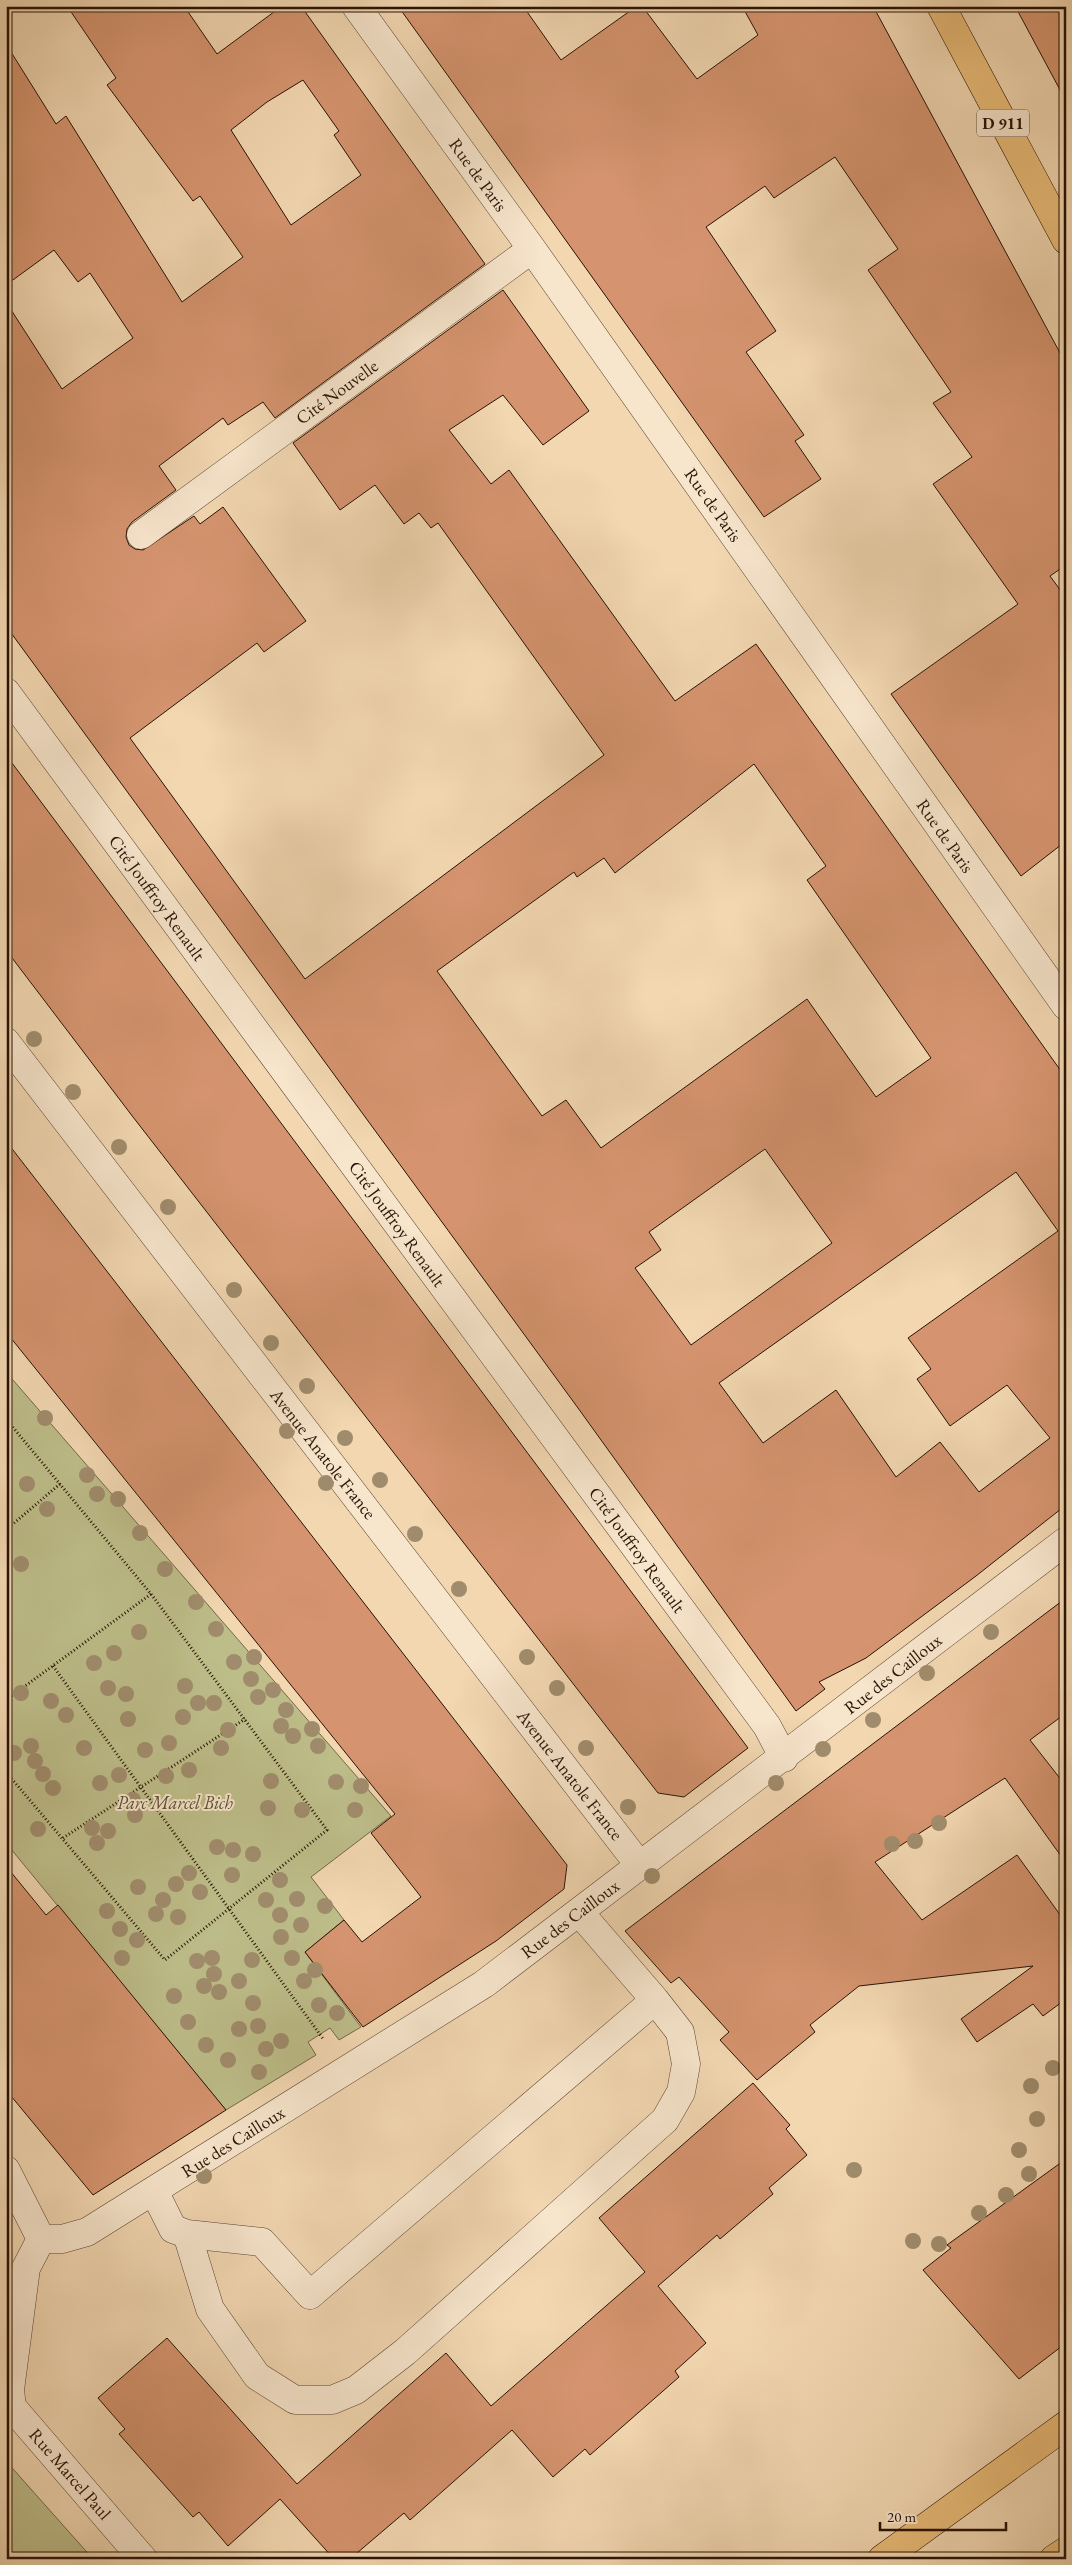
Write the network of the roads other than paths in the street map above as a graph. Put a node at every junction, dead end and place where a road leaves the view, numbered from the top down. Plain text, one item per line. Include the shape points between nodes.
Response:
1 (356, 6) edge
2 (941, 6) edge
3 (1066, 240) edge
4 (532, 249) junction
5 (141, 535) dead end
6 (6, 692) edge
7 (1066, 1006) edge
8 (6, 1042) edge
9 (1066, 1542) edge
10 (784, 1758) junction
11 (640, 1866) junction
12 (580, 1913) junction
13 (655, 2000) junction
14 (6, 2170) edge
15 (154, 2191) junction
16 (187, 2234) junction
17 (41, 2239) junction
18 (1066, 2425) edge
19 (1066, 2551) edge
20 (143, 2559) edge
21 (882, 2559) edge
22 (1054, 2559) edge

1 - 4 street, Rue de Paris
2 - 3 main road, D 911
4 - 5 street, Cité Nouvelle
4 - 7 street, Rue de Paris
6 - 10 street, Cité Jouffroy Renault via 767,1726
8 - 11 street, Avenue Anatole France
9 - 10 street, Rue des Cailloux
10 - 11 street, Rue des Cailloux
11 - 12 street, Rue des Cailloux
12 - 13 street
12 - 15 street, Rue des Cailloux via 484,1984
13 - 16 street via 310,2295 262,2242
13 - 16 street via 680,2032 686,2064 681,2092 664,2120 483,2284 356,2390 332,2400 295,2400 257,2376 210,2309
14 - 17 street
15 - 16 street via 173,2229
15 - 17 street, Rue des Cailloux via 87,2232 62,2239
17 - 20 street, Rue Marcel Paul via 26,2268 10,2390 12,2407
18 - 21 main road
19 - 22 main road

